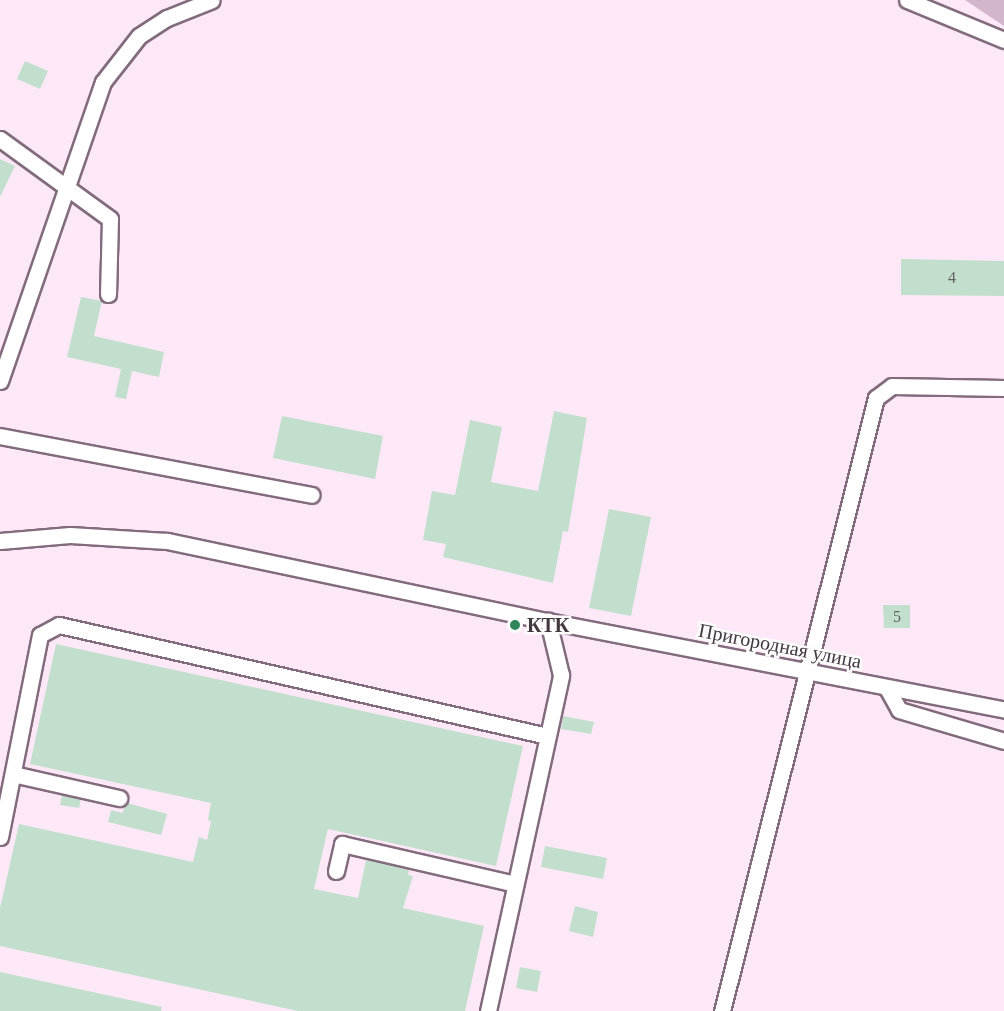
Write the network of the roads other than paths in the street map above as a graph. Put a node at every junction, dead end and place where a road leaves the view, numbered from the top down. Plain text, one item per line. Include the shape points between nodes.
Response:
1 (212, 0) edge
2 (907, 0) edge
3 (1004, 40) edge
4 (0, 139) edge
5 (64, 186) junction
6 (108, 294) dead end
7 (0, 381) edge
8 (1004, 388) edge
9 (0, 436) edge
10 (311, 495) dead end
11 (0, 541) edge
12 (548, 621) junction
13 (807, 674) junction
14 (887, 688) junction
15 (1004, 710) edge
16 (546, 736) junction
17 (1004, 741) edge
18 (13, 774) junction
19 (120, 798) dead end
20 (0, 837) edge
21 (336, 871) dead end
22 (515, 884) junction
23 (488, 1011) edge
24 (722, 1011) edge

1 - 5 street via 167,18 139,36 120,58 103,82
2 - 3 street
4 - 5 street
5 - 6 street via 110,219
5 - 7 street
8 - 13 street via 892,386 876,398
9 - 10 street
11 - 12 street, Пригородная улица via 70,535 167,541
12 - 13 street, Пригородная улица
12 - 16 street via 561,675
13 - 14 street, Пригородная улица
13 - 24 street
14 - 15 street, Пригородная улица
14 - 17 street via 899,710
16 - 18 street via 59,625 40,635
16 - 22 street
18 - 19 street
18 - 20 street
21 - 22 street via 342,844
22 - 23 street

